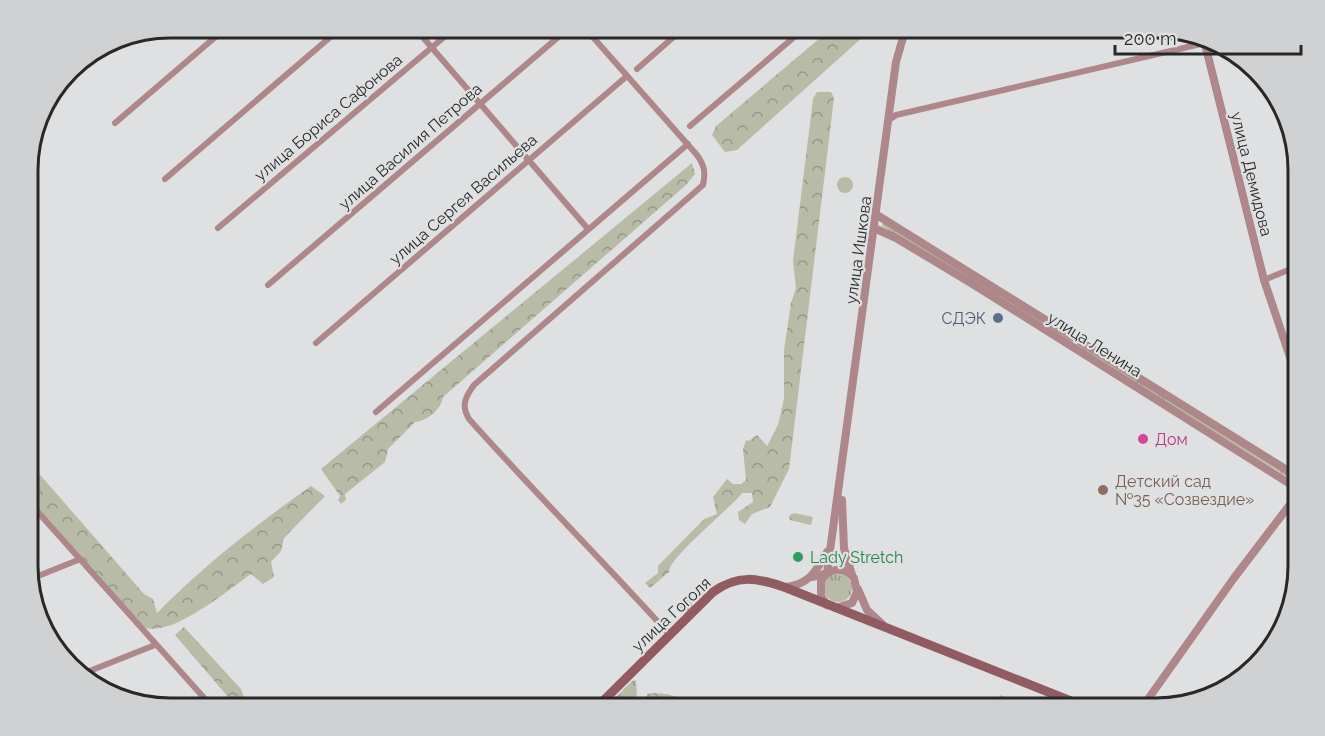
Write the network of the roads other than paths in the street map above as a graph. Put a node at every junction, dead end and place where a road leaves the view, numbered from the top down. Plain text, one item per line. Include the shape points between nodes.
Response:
1 (214, 38) edge
2 (329, 38) edge
3 (423, 38) edge
4 (443, 38) edge
5 (557, 38) edge
6 (594, 38) edge
7 (672, 38) edge
8 (793, 38) edge
9 (903, 38) edge
10 (1195, 44) edge
11 (432, 48) junction
12 (1205, 48) edge
13 (637, 69) dead end
14 (627, 76) junction
15 (480, 103) junction
16 (889, 120) junction
17 (115, 123) dead end
18 (690, 126) dead end
19 (688, 144) junction
20 (528, 161) junction
21 (165, 179) dead end
22 (877, 215) junction
23 (218, 228) dead end
24 (874, 228) junction
25 (588, 229) junction
26 (1287, 271) edge
27 (1264, 280) junction
28 (268, 285) dead end
29 (316, 343) dead end
30 (1287, 348) edge
31 (376, 412) dead end
32 (1287, 470) edge
33 (842, 478) junction
34 (1287, 482) edge
35 (1287, 508) edge
36 (38, 513) edge
37 (829, 548) junction
38 (78, 560) junction
39 (827, 573) junction
40 (852, 575) junction
41 (39, 576) edge
42 (813, 577) junction
43 (784, 587) junction
44 (858, 589) junction
45 (831, 607) junction
46 (889, 630) junction
47 (670, 635) junction
48 (155, 645) junction
49 (89, 671) edge
50 (204, 698) edge
51 (606, 698) edge
52 (1063, 698) edge
53 (1149, 698) edge

1 - 17 street
2 - 21 street
3 - 11 street
4 - 11 street, улица Бориса Сафонова
5 - 15 street, улица Василия Петрова
6 - 14 street
7 - 13 street
8 - 18 street
9 - 16 street, улица Ишкова
10 - 16 street via 896,115
11 - 15 street
11 - 23 street, улица Бориса Сафонова
12 - 27 street, улица Демидова
14 - 19 street
14 - 20 street, улица Сергея Васильева
15 - 20 street
15 - 28 street, улица Василия Петрова
16 - 22 street, улица Ишкова
19 - 25 street
19 - 47 street via 704,165 703,184 474,385 464,406 470,419 537,496 595,552
20 - 25 street
20 - 29 street, улица Сергея Васильева
22 - 24 street, улица Ишкова
22 - 32 street, улица Ленина
24 - 33 street, улица Ишкова
24 - 34 street, улица Ленина via 970,283
25 - 31 street
26 - 27 street
27 - 30 street, улица Демидова
33 - 37 street, улица Ишкова
33 - 40 street, улица Ишкова via 842,531
35 - 53 street
36 - 38 street
37 - 39 street, улица Ишкова
37 - 42 street
38 - 41 street
38 - 48 street
39 - 40 street via 837,570
39 - 42 street
39 - 45 street via 819,590
40 - 44 street
42 - 43 street
43 - 45 main road, улица Гоголя
43 - 47 main road, улица Гоголя via 754,578 731,581 713,592
44 - 45 street via 852,603
44 - 46 street via 867,610
45 - 46 main road
46 - 52 main road
47 - 51 main road, улица Гоголя
48 - 49 street
48 - 50 street

